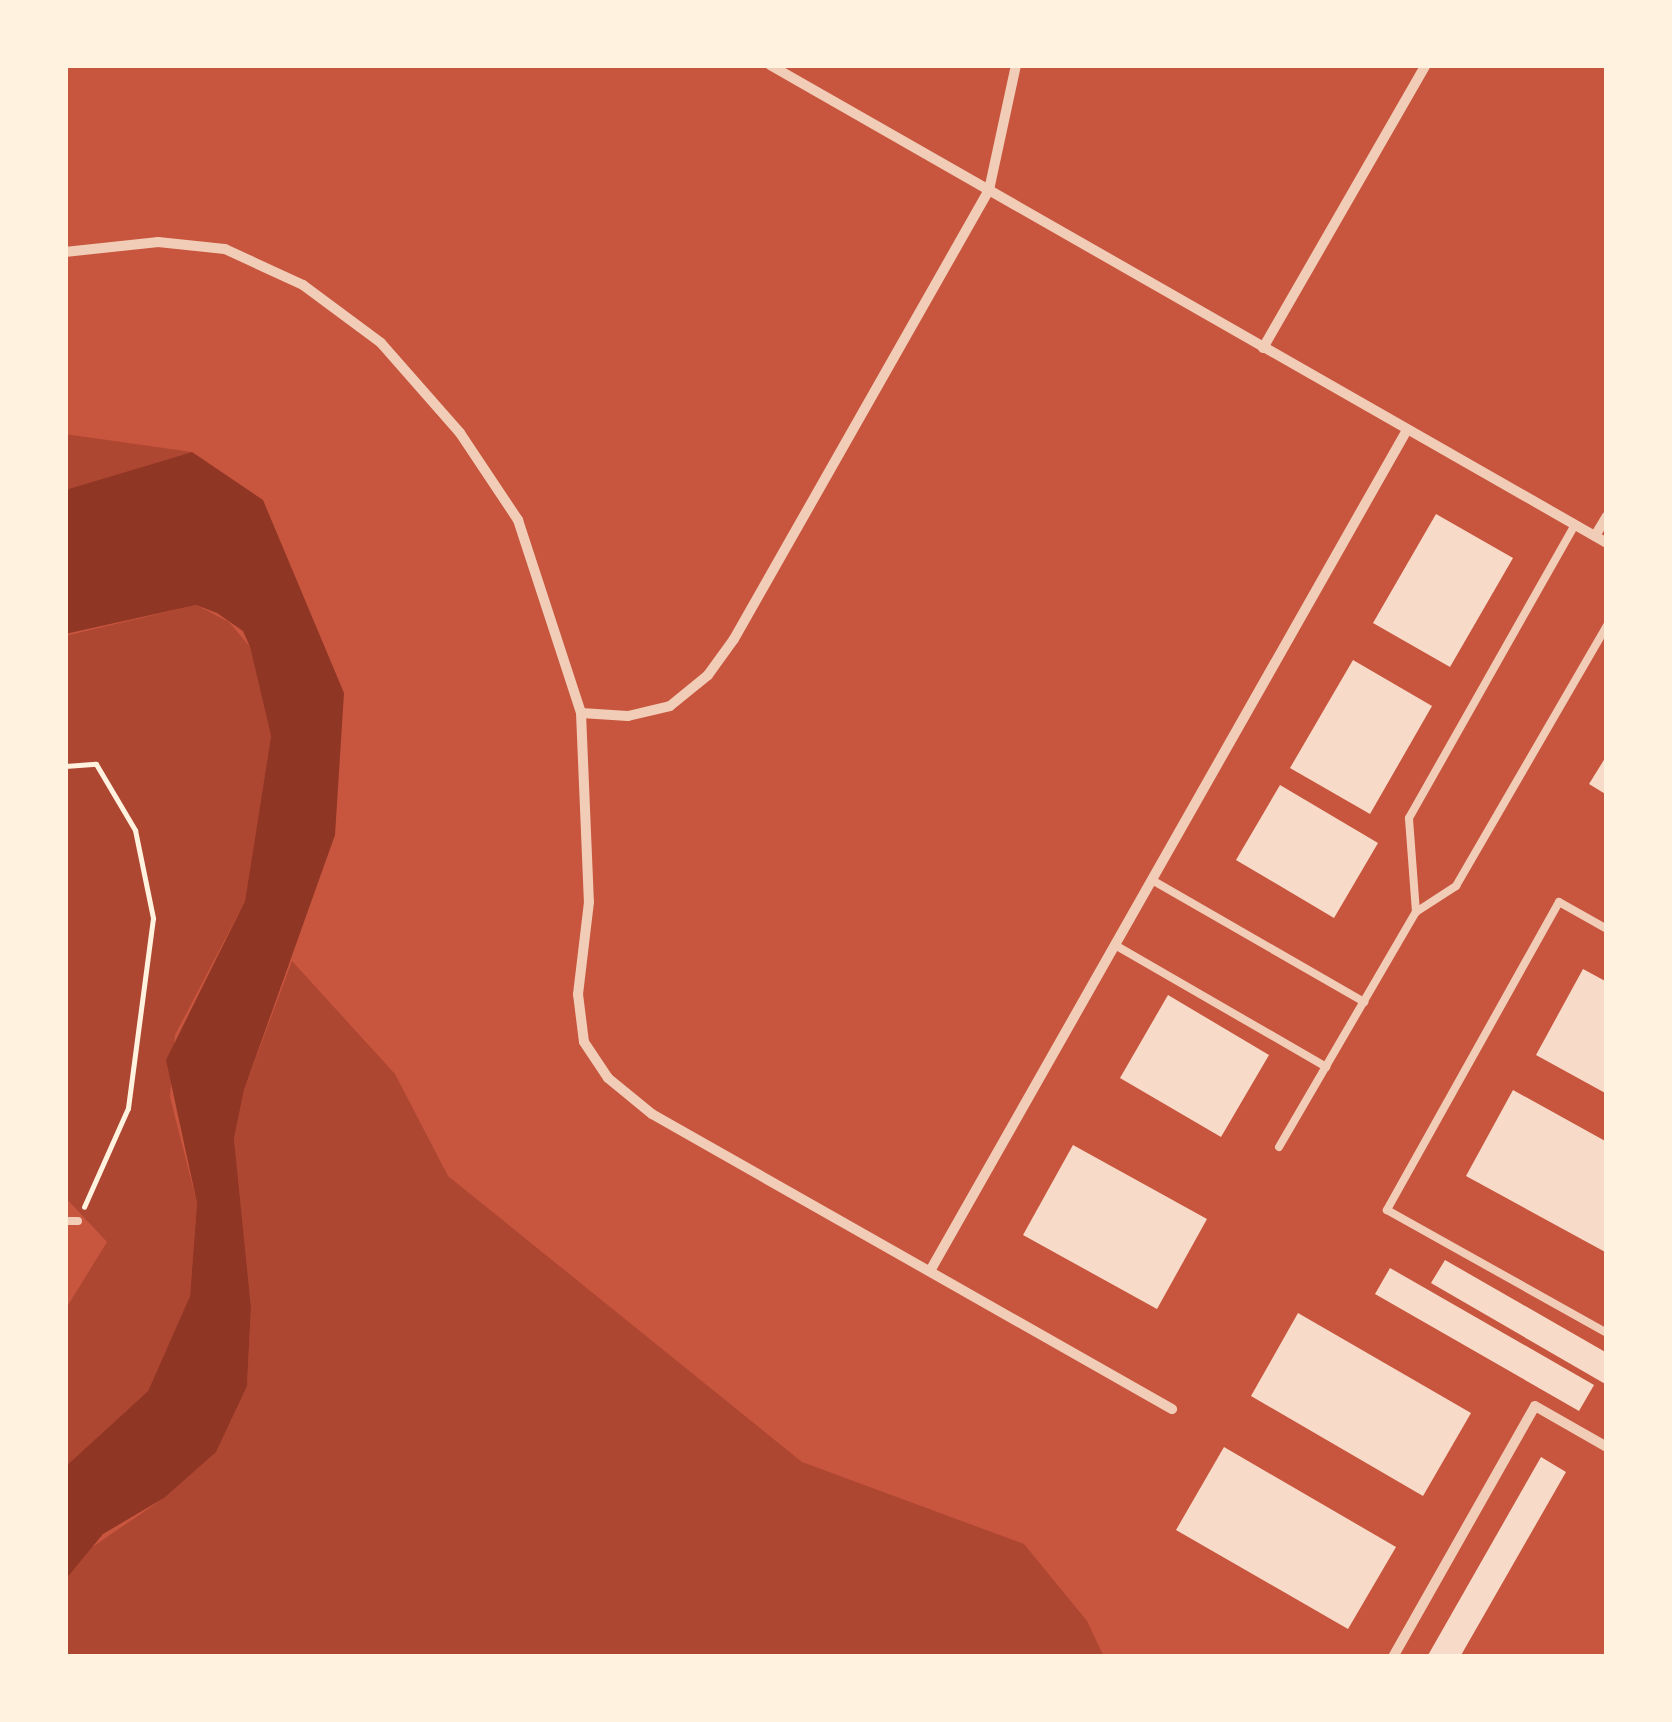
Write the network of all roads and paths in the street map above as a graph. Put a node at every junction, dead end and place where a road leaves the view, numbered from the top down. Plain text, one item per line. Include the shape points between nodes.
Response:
1 (770, 65) edge
2 (1016, 65) edge
3 (1426, 65) edge
4 (989, 190) junction
5 (65, 252) edge
6 (1264, 348) junction
7 (1408, 430) junction
8 (1607, 516) edge
9 (1575, 525) junction
10 (1595, 536) junction
11 (1607, 543) edge
12 (1607, 625) edge
13 (581, 713) junction
14 (65, 766) edge
15 (1152, 880) junction
16 (1416, 912) junction
17 (1607, 929) edge
18 (1115, 945) junction
19 (1364, 1002) junction
20 (1326, 1067) junction
21 (1279, 1146) dead end
22 (65, 1221) edge
23 (78, 1221) joint
24 (930, 1271) junction
25 (1607, 1333) edge
26 (1172, 1409) dead end
27 (1607, 1447) edge
28 (1393, 1657) edge

1 - 4 street
2 - 4 street
3 - 6 street
4 - 6 street
4 - 13 street via 708,676 670,706 628,716
5 - 13 street via 158,242 225,249 303,285 382,343 460,433 518,520
6 - 7 street
7 - 9 street
7 - 15 street
8 - 10 street
9 - 10 street
9 - 16 lane via 1409,818
10 - 11 street
12 - 16 lane via 1456,886
13 - 24 street via 590,902 578,994 592,1054 608,1078 652,1114
14 - 23 path via 96,764 135,830 154,918 128,1108
15 - 18 street
15 - 19 lane
16 - 19 lane
17 - 25 lane via 1559,902 1387,1210
18 - 20 lane
18 - 24 street
19 - 20 lane
20 - 21 lane
22 - 23 lane
24 - 26 street
27 - 28 street via 1535,1406

